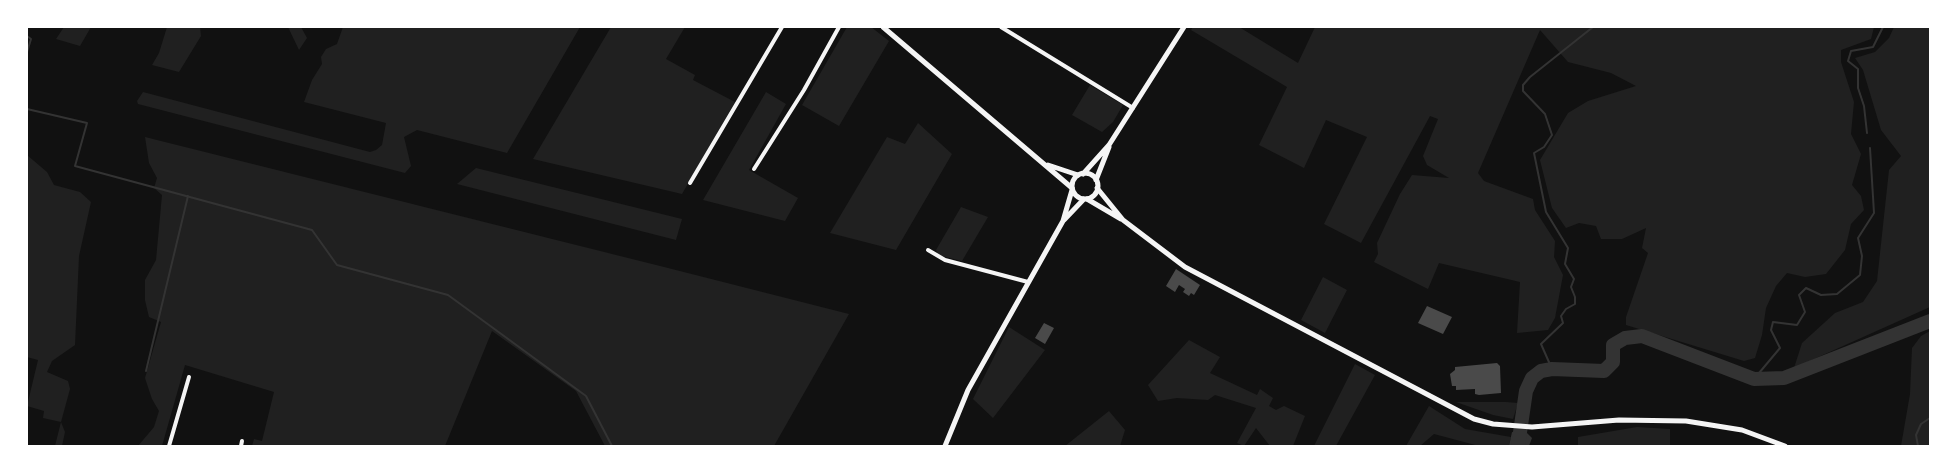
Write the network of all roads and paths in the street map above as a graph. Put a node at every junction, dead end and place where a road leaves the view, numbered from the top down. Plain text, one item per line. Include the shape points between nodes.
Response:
1 (782, 27) edge
2 (839, 27) edge
3 (883, 27) edge
4 (1001, 27) edge
5 (1184, 27) edge
6 (1133, 108) junction
7 (1109, 145) junction
8 (1048, 165) junction
9 (754, 169) dead end
10 (1081, 174) junction
11 (1096, 180) junction
12 (690, 183) dead end
13 (1072, 189) junction
14 (1097, 189) junction
15 (1086, 199) junction
16 (1123, 220) junction
17 (1063, 221) junction
18 (928, 250) dead end
19 (1028, 282) junction
20 (189, 377) dead end
21 (169, 446) edge
22 (945, 446) edge
23 (1785, 446) edge

1 - 12 street
2 - 9 street
3 - 8 street
4 - 6 street
5 - 6 street
6 - 7 street
7 - 10 street
7 - 11 street
8 - 10 street
8 - 13 street
10 - 11 street via 1092,175
10 - 13 street via 1073,180
11 - 14 street
13 - 15 street via 1077,197
13 - 17 street
14 - 15 street
14 - 16 street
15 - 16 street
15 - 17 street
16 - 23 street via 1197,274 1459,412 1493,424 1539,428 1619,420 1677,420 1742,430
17 - 19 street
18 - 19 street via 945,260
19 - 22 street via 968,390
20 - 21 street

